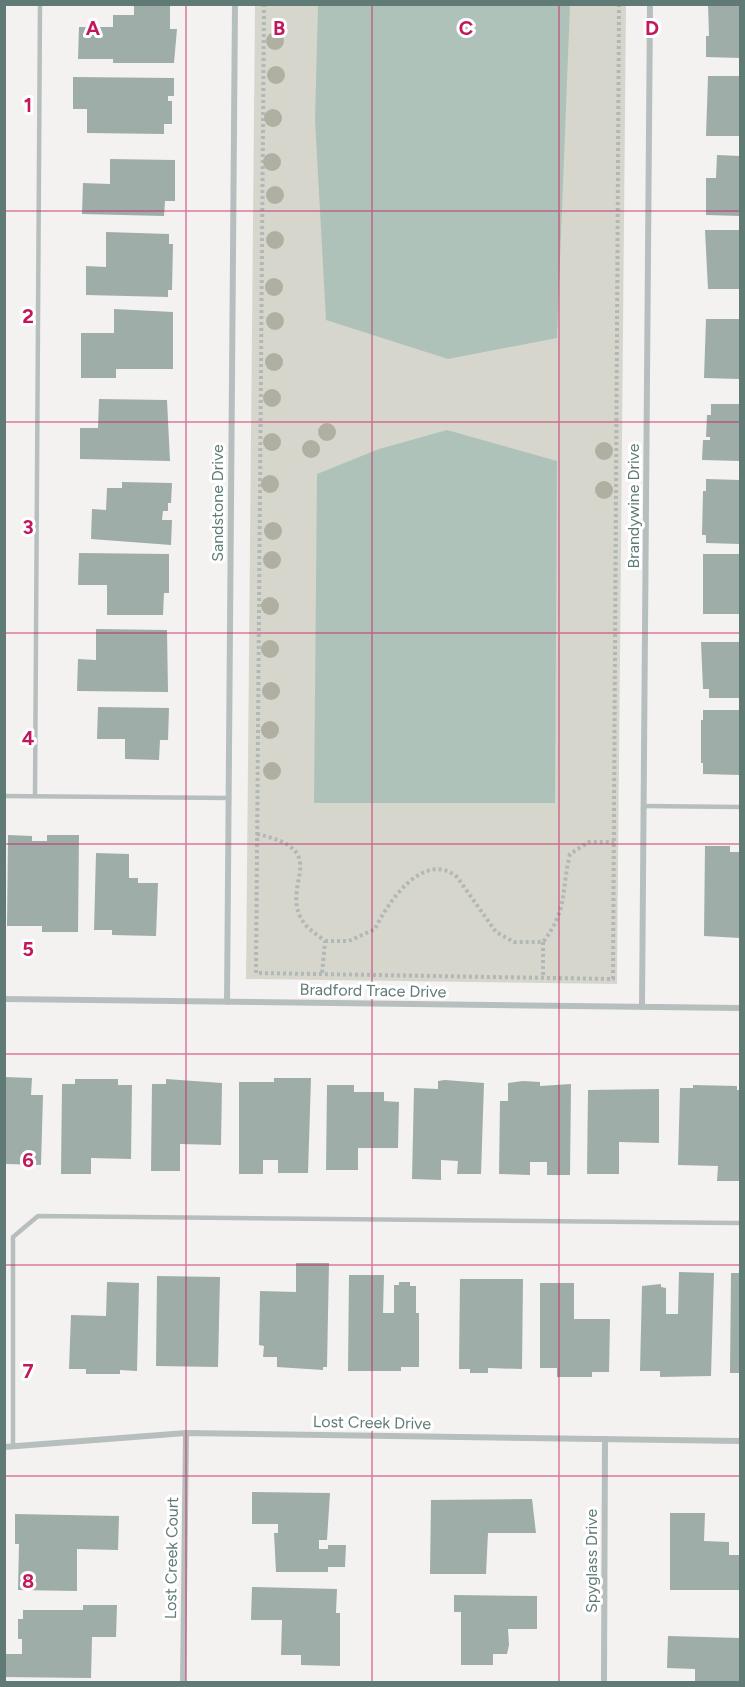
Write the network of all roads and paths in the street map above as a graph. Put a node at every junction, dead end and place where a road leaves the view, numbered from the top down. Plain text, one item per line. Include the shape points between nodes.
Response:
1 (40, 4) edge
2 (235, 4) edge
3 (264, 4) edge
4 (620, 4) edge
5 (650, 4) edge
6 (4, 796) edge
7 (35, 796) junction
8 (228, 798) junction
9 (644, 806) junction
10 (741, 807) edge
11 (257, 834) junction
12 (614, 842) junction
13 (325, 941) junction
14 (543, 942) junction
15 (322, 974) junction
16 (543, 978) junction
17 (4, 999) edge
18 (226, 1002) junction
19 (642, 1007) junction
20 (741, 1008) edge
21 (741, 1223) edge
22 (186, 1433) junction
23 (605, 1439) junction
24 (741, 1441) edge
25 (14, 1446) junction
26 (4, 1447) edge
27 (183, 1683) edge
28 (604, 1683) edge

1 - 7 lane
2 - 8 street, Sandstone Drive
3 - 11 path
4 - 12 path
5 - 9 street, Brandywine Drive
6 - 7 lane
7 - 8 lane
8 - 18 street, Sandstone Drive
9 - 10 lane
9 - 19 street, Brandywine Drive
11 - 13 path via 283,840 293,847 301,871 298,898 303,922
11 - 15 path via 256,973
12 - 14 path via 589,842 570,854 563,908
12 - 16 path via 613,979
13 - 14 path via 349,941 375,929 407,882 437,870 450,871 457,877 496,932 514,942
13 - 15 path
14 - 16 path
15 - 16 path
17 - 18 street, Bradford Trace Drive
18 - 19 street, Bradford Trace Drive
19 - 20 street, Bradford Trace Drive
21 - 25 lane via 38,1216 13,1237
22 - 23 street, Lost Creek Drive
22 - 25 street, Lost Creek Drive
22 - 27 street, Lost Creek Court
23 - 24 street, Lost Creek Drive
23 - 28 street, Spyglass Drive
25 - 26 street, Lost Creek Drive

